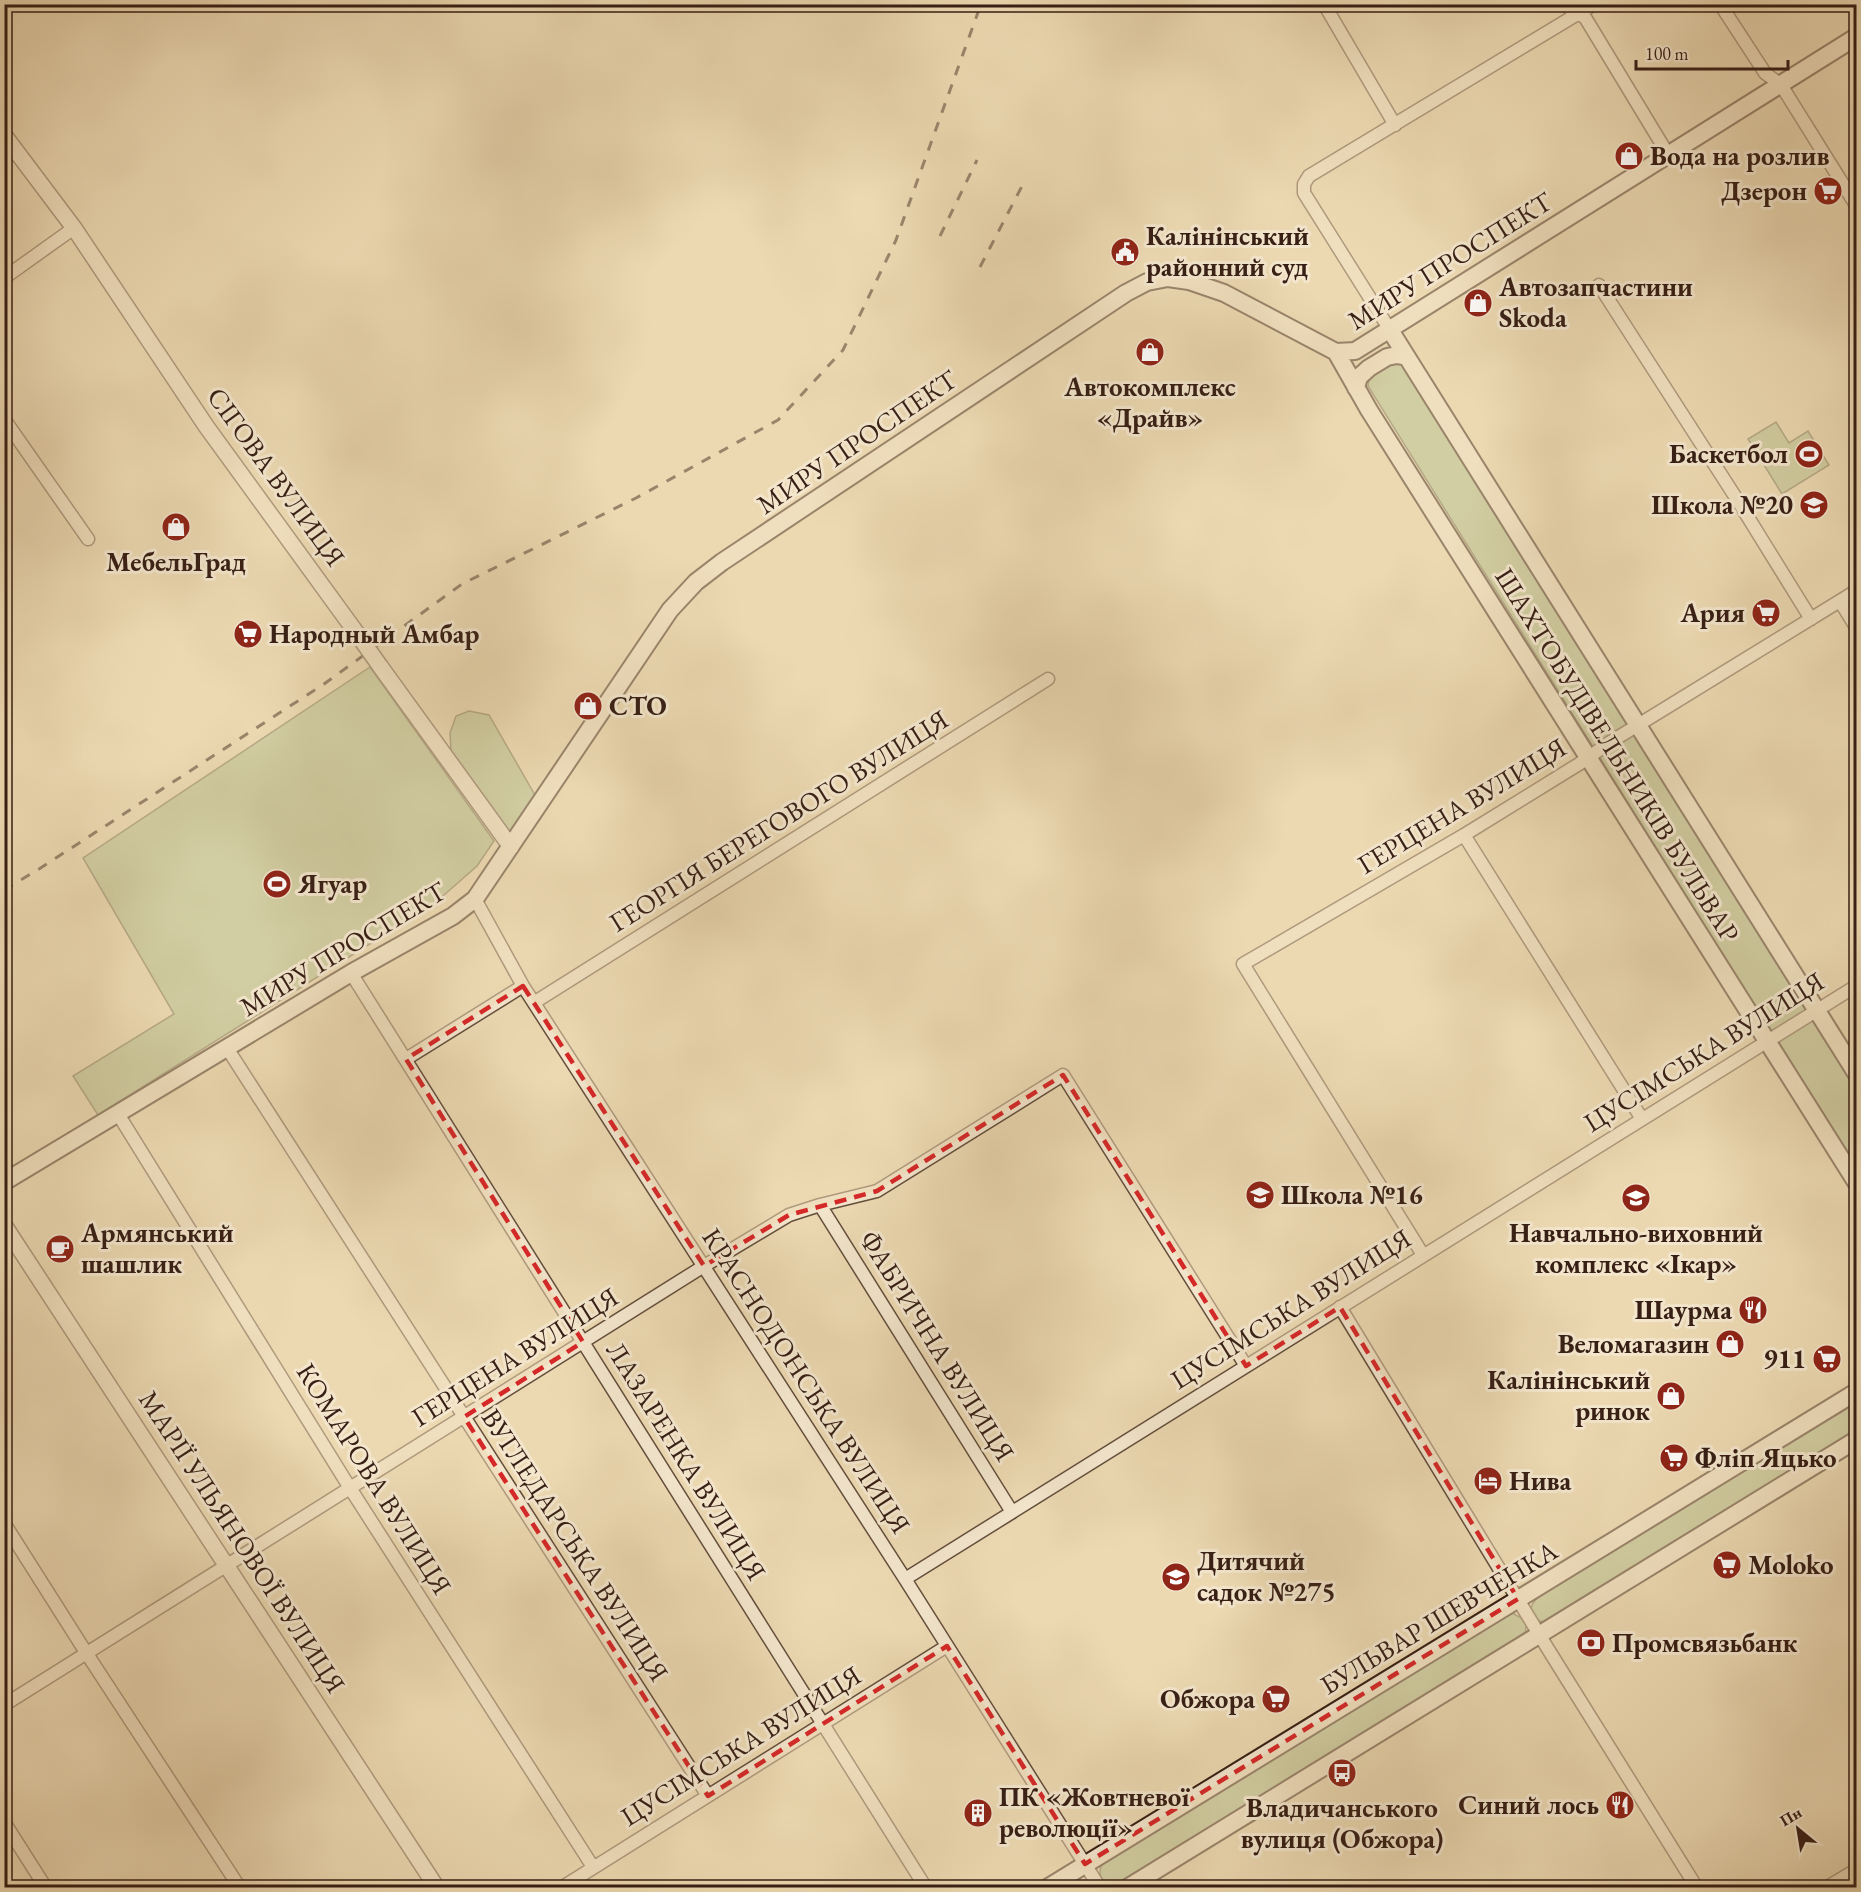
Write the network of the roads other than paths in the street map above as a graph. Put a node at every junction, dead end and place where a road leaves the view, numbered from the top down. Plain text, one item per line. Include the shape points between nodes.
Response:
1 (1324, 4) edge
2 (1565, 4) edge
3 (1594, 4) edge
4 (1720, 4) edge
5 (1577, 15) junction
6 (1857, 37) edge
7 (1781, 85) junction
8 (1395, 125) junction
9 (4, 135) edge
10 (1669, 156) junction
11 (1851, 186) edge
12 (1857, 205) edge
13 (74, 228) junction
14 (4, 278) edge
15 (1599, 285) dead end
16 (1390, 330) junction
17 (1336, 352) junction
18 (1407, 357) junction
19 (1356, 388) junction
20 (4, 419) edge
21 (88, 539) dead end
22 (1857, 591) edge
23 (1840, 601) junction
24 (1811, 619) junction
25 (1857, 627) edge
26 (1048, 679) dead end
27 (1637, 726) junction
28 (1589, 758) junction
29 (1464, 835) junction
30 (511, 847) junction
31 (475, 899) junction
32 (351, 973) junction
33 (523, 986) junction
34 (1857, 986) edge
35 (535, 1002) junction
36 (1816, 1010) junction
37 (1767, 1041) junction
38 (227, 1048) junction
39 (406, 1059) junction
40 (1857, 1074) edge
41 (118, 1114) junction
42 (1642, 1119) junction
43 (4, 1182) edge
44 (1857, 1182) edge
45 (820, 1204) junction
46 (4, 1225) edge
47 (1423, 1256) junction
48 (704, 1266) junction
49 (1340, 1307) junction
50 (583, 1342) junction
51 (1245, 1366) junction
52 (1857, 1392) edge
53 (464, 1417) junction
54 (1857, 1440) edge
55 (350, 1488) junction
56 (1012, 1512) junction
57 (4, 1523) edge
58 (227, 1565) junction
59 (905, 1579) junction
60 (1518, 1599) junction
61 (1540, 1634) junction
62 (947, 1646) junction
63 (87, 1654) junction
64 (4, 1705) edge
65 (823, 1724) junction
66 (708, 1796) junction
67 (4, 1822) edge
68 (1085, 1864) junction
69 (593, 1867) junction
70 (1857, 1870) edge
71 (46, 1887) edge
72 (240, 1887) edge
73 (437, 1887) edge
74 (561, 1887) edge
75 (926, 1887) edge
76 (1047, 1887) edge
77 (1100, 1887) edge
78 (1127, 1887) edge
79 (1697, 1887) edge
80 (1826, 1887) edge

1 - 8 street
2 - 5 street
3 - 5 street
4 - 7 street via 1765,73
5 - 8 street
5 - 10 street via 1586,20
6 - 7 main road, МИРУ ПРОСПЕКТ
7 - 10 main road, МИРУ ПРОСПЕКТ
7 - 11 street
8 - 16 street via 1309,177 1304,184 1305,193
9 - 13 street, СІГОВА ВУЛИЦЯ
10 - 16 main road, МИРУ ПРОСПЕКТ
11 - 12 street
13 - 14 street
13 - 30 street, СІГОВА ВУЛИЦЯ, bridge via 206,426
15 - 24 street
16 - 17 main road, МИРУ ПРОСПЕКТ via 1354,351
16 - 18 main road, ШАХТОБУДІВЕЛЬНИКІВ БУЛЬВАР
17 - 19 main road, ШАХТОБУДІВЕЛЬНИКІВ БУЛЬВАР
17 - 30 main road, МИРУ ПРОСПЕКТ via 1224,293 1190,281 1168,278 1126,292 696,582 670,609
18 - 19 main road via 1387,357 1359,377
18 - 27 main road, ШАХТОБУДІВЕЛЬНИКІВ БУЛЬВАР
19 - 28 main road, ШАХТОБУДІВЕЛЬНИКІВ БУЛЬВАР
20 - 21 street
22 - 23 street, ГЕРЦЕНА ВУЛИЦЯ
23 - 24 street, ГЕРЦЕНА ВУЛИЦЯ
23 - 25 street
24 - 27 street, ГЕРЦЕНА ВУЛИЦЯ
26 - 35 street, ГЕОРГІЯ БЕРЕГОВОГО ВУЛИЦЯ
27 - 28 street, ГЕРЦЕНА ВУЛИЦЯ
27 - 36 main road, ШАХТОБУДІВЕЛЬНИКІВ БУЛЬВАР
28 - 29 street, ГЕРЦЕНА ВУЛИЦЯ
28 - 37 main road, ШАХТОБУДІВЕЛЬНИКІВ БУЛЬВАР
29 - 42 street
29 - 47 street, ГЕРЦЕНА ВУЛИЦЯ via 1243,964
30 - 31 main road, МИРУ ПРОСПЕКТ
31 - 32 main road, МИРУ ПРОСПЕКТ via 453,916
31 - 33 street, КРАСНОДОНСЬКА ВУЛИЦЯ
32 - 38 main road, МИРУ ПРОСПЕКТ
32 - 39 street, ЛАЗАРЕНКА ВУЛИЦЯ
33 - 35 street, КРАСНОДОНСЬКА ВУЛИЦЯ
33 - 39 street
34 - 36 street, ЦУСІМСЬКА ВУЛИЦЯ
35 - 48 street, КРАСНОДОНСЬКА ВУЛИЦЯ
36 - 37 street, ЦУСІМСЬКА ВУЛИЦЯ
36 - 40 main road, ШАХТОБУДІВЕЛЬНИКІВ БУЛЬВАР
37 - 42 street, ЦУСІМСЬКА ВУЛИЦЯ
37 - 44 main road, ШАХТОБУДІВЕЛЬНИКІВ БУЛЬВАР
38 - 41 main road, МИРУ ПРОСПЕКТ
38 - 53 street, ВУГЛЕДАРСЬКА ВУЛИЦЯ
39 - 50 street, ЛАЗАРЕНКА ВУЛИЦЯ
41 - 43 main road, МИРУ ПРОСПЕКТ
41 - 55 street, КОМАРОВА ВУЛИЦЯ
42 - 47 street, ЦУСІМСЬКА ВУЛИЦЯ
45 - 48 street, ГЕРЦЕНА ВУЛИЦЯ via 789,1215
45 - 51 street, ГЕРЦЕНА ВУЛИЦЯ via 876,1191 1063,1075
45 - 56 street, ФАБРИЧНА ВУЛИЦЯ
46 - 58 street, МАРІЇ УЛЬЯНОВОЇ ВУЛИЦЯ
47 - 49 street, ЦУСІМСЬКА ВУЛИЦЯ
48 - 50 street, ГЕРЦЕНА ВУЛИЦЯ
48 - 59 street, КРАСНОДОНСЬКА ВУЛИЦЯ
49 - 51 street, ЦУСІМСЬКА ВУЛИЦЯ
49 - 60 street
50 - 53 street, ГЕРЦЕНА ВУЛИЦЯ
50 - 65 street, ЛАЗАРЕНКА ВУЛИЦЯ
51 - 56 street, ЦУСІМСЬКА ВУЛИЦЯ
52 - 60 main road, БУЛЬВАР ШЕВЧЕНКА
53 - 55 street, ГЕРЦЕНА ВУЛИЦЯ
53 - 66 street, ВУГЛЕДАРСЬКА ВУЛИЦЯ
54 - 61 main road
55 - 58 street, ГЕРЦЕНА ВУЛИЦЯ
55 - 69 street, КОМАРОВА ВУЛИЦЯ
56 - 59 street, ЦУСІМСЬКА ВУЛИЦЯ
57 - 63 street
58 - 63 street, ГЕРЦЕНА ВУЛИЦЯ
58 - 73 street, МАРІЇ УЛЬЯНОВОЇ ВУЛИЦЯ
59 - 62 street, КРАСНОДОНСЬКА ВУЛИЦЯ
60 - 61 street
60 - 68 main road, БУЛЬВАР ШЕВЧЕНКА
61 - 78 main road
61 - 79 street
62 - 65 street, ЦУСІМСЬКА ВУЛИЦЯ
62 - 68 street, КРАСНОДОНСЬКА ВУЛИЦЯ
63 - 64 street, ГЕРЦЕНА ВУЛИЦЯ
63 - 72 street
65 - 66 street, ЦУСІМСЬКА ВУЛИЦЯ
65 - 75 street, ЛАЗАРЕНКА ВУЛИЦЯ
66 - 69 street, ЦУСІМСЬКА ВУЛИЦЯ
67 - 71 street
68 - 76 main road, БУЛЬВАР ШЕВЧЕНКА
68 - 77 street, КРАСНОДОНСЬКА ВУЛИЦЯ
69 - 74 street, ЦУСІМСЬКА ВУЛИЦЯ
70 - 80 street

